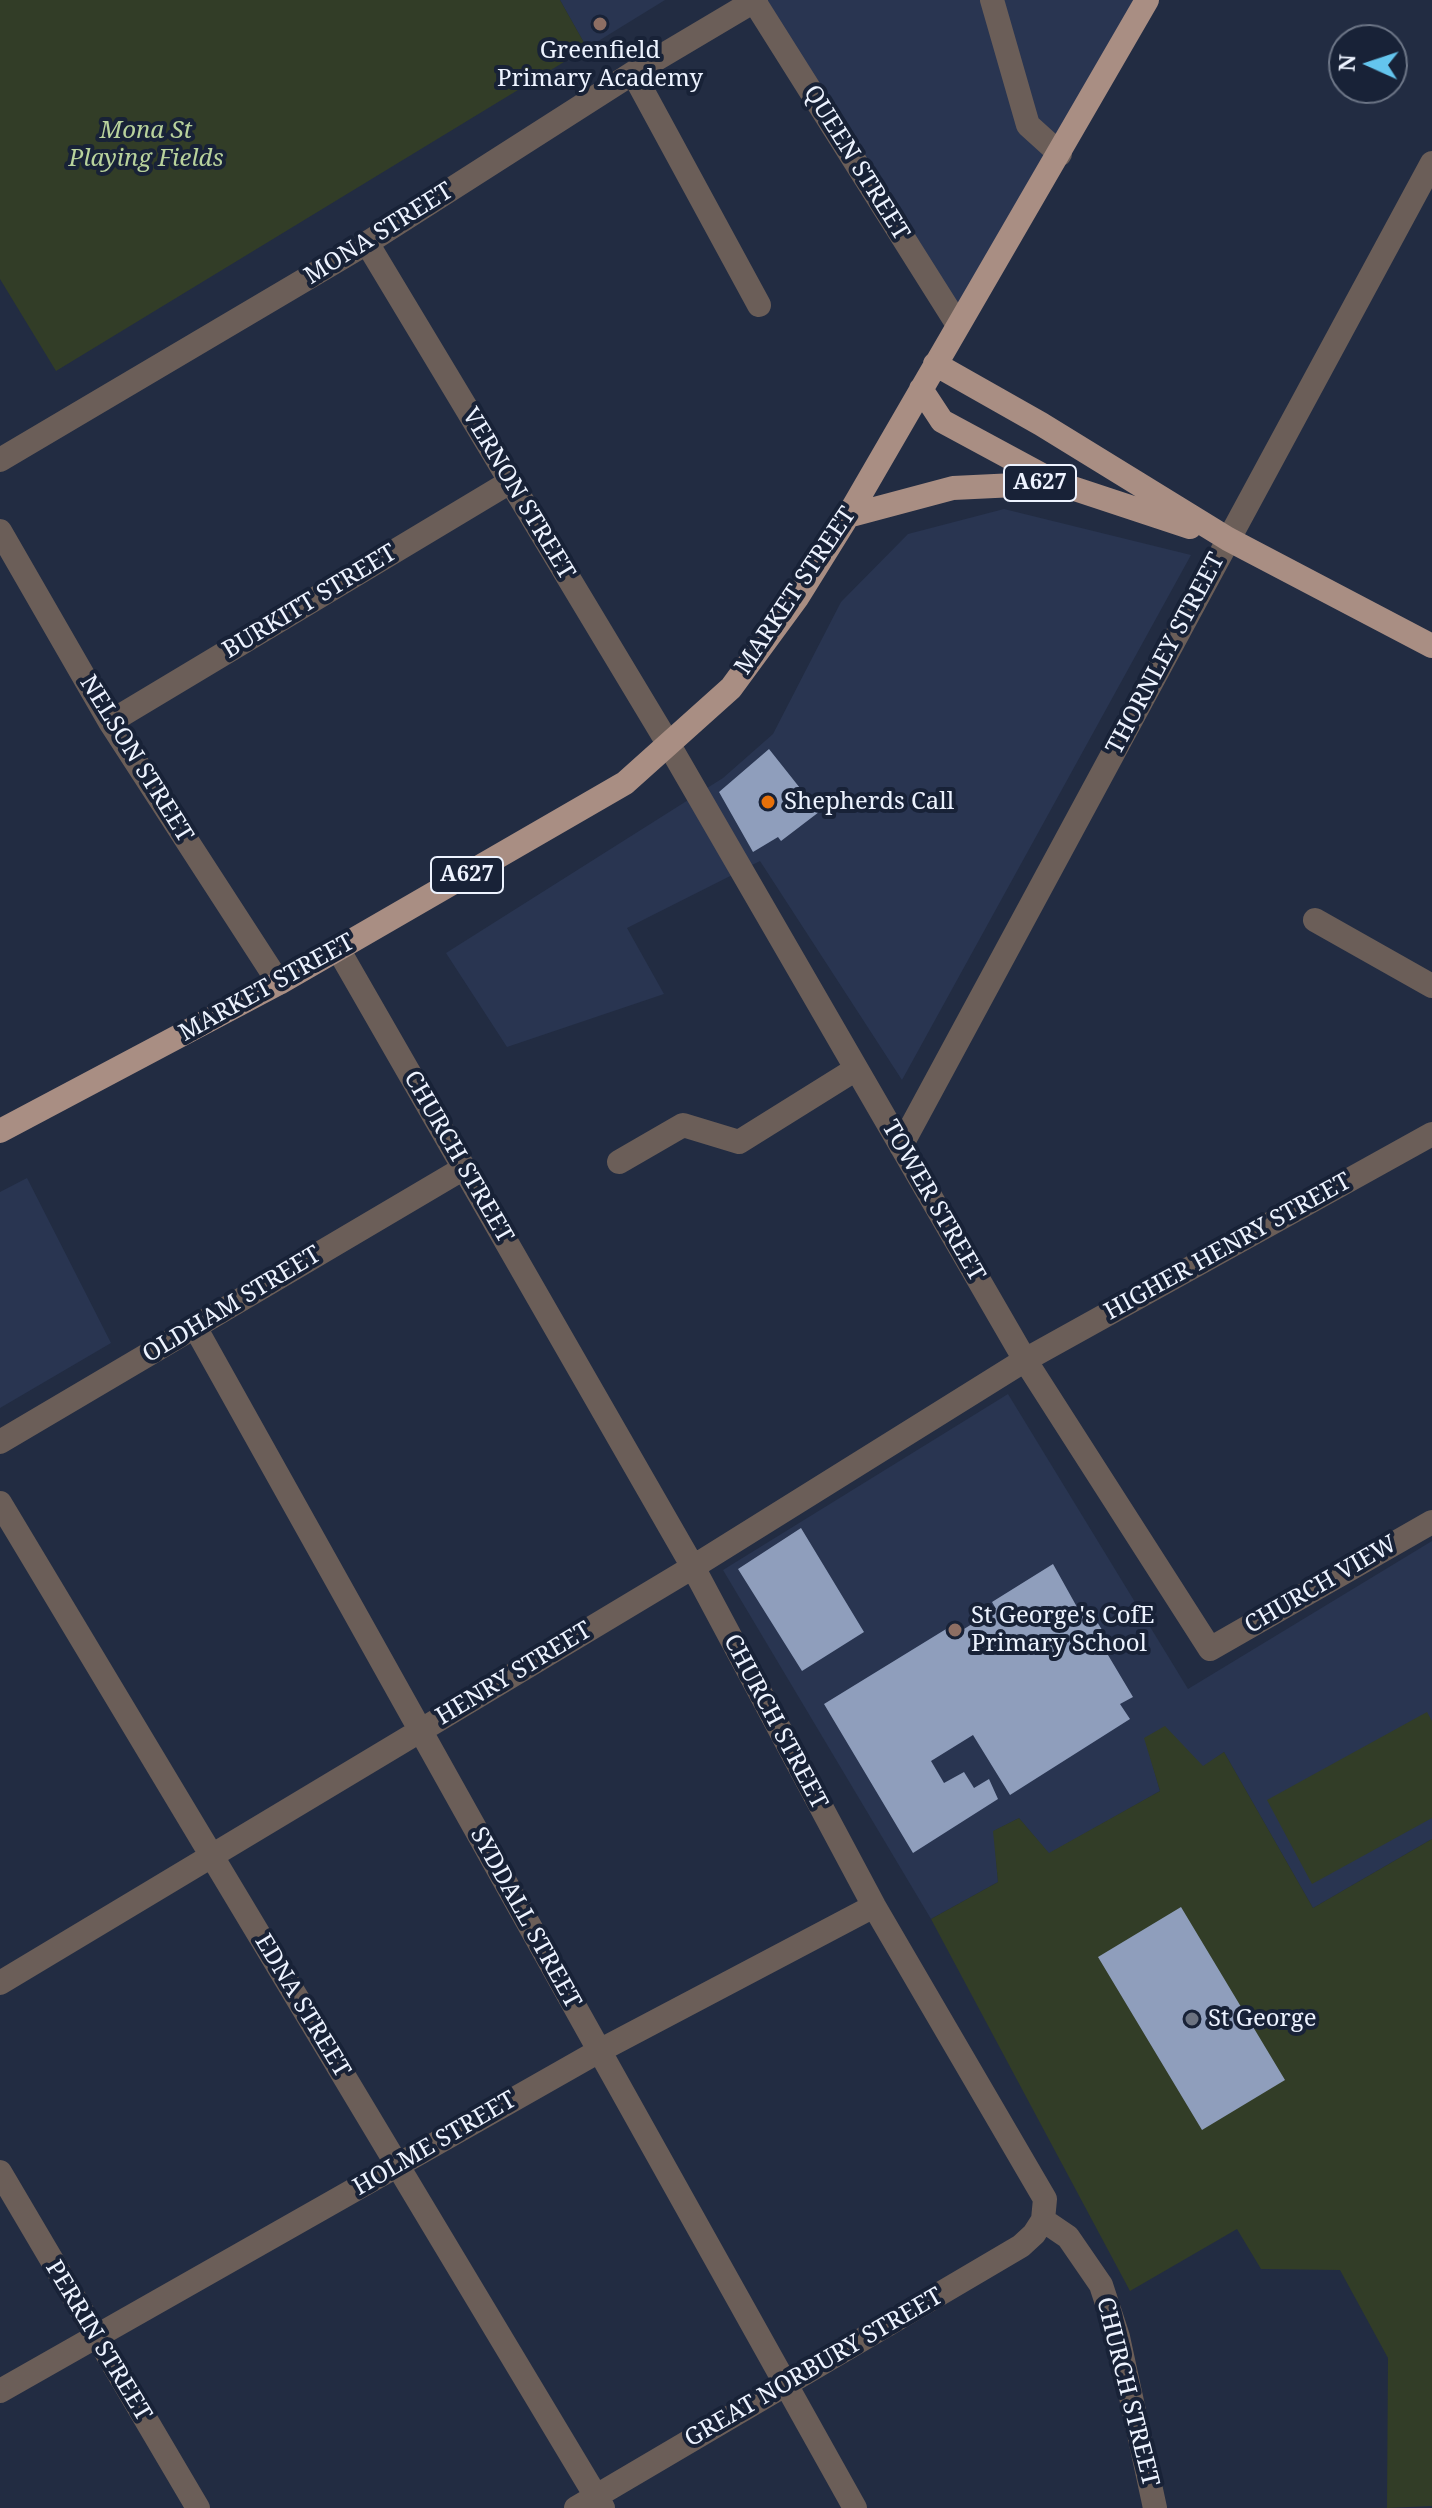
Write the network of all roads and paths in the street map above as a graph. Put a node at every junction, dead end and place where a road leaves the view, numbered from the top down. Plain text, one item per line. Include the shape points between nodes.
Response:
1 (755, 0) edge
2 (992, 0) edge
3 (1147, 0) edge
4 (633, 73) junction
5 (1060, 154) junction
6 (1432, 163) edge
7 (367, 243) junction
8 (759, 305) dead end
9 (958, 325) junction
10 (935, 364) junction
11 (921, 389) junction
12 (0, 460) edge
13 (510, 482) junction
14 (1057, 483) junction
15 (848, 516) junction
16 (0, 531) edge
17 (1228, 539) junction
18 (1432, 646) edge
19 (110, 722) junction
20 (669, 745) junction
21 (1315, 920) dead end
22 (338, 949) junction
23 (279, 983) junction
24 (1432, 986) edge
25 (856, 1069) junction
26 (0, 1131) edge
27 (1432, 1134) edge
28 (901, 1146) junction
29 (619, 1162) dead end
30 (464, 1168) junction
31 (195, 1327) junction
32 (1025, 1360) junction
33 (0, 1442) edge
34 (0, 1503) edge
35 (1432, 1522) edge
36 (693, 1567) junction
37 (1210, 1649) joint
38 (421, 1731) junction
39 (212, 1856) junction
40 (874, 1906) junction
41 (0, 1983) edge
42 (599, 2051) junction
43 (398, 2165) junction
44 (0, 2172) edge
45 (1043, 2220) junction
46 (95, 2337) junction
47 (786, 2384) junction
48 (0, 2391) edge
49 (592, 2504) edge
50 (198, 2508) edge
51 (855, 2508) edge
52 (1155, 2508) edge

1 - 4 street, MONA STREET
1 - 9 street, QUEEN STREET
2 - 5 street via 1028,125
3 - 5 main road, MARKET STREET
4 - 7 street, MONA STREET
4 - 8 street
5 - 9 main road, MARKET STREET
6 - 17 street, THORNLEY STREET
7 - 12 street, MONA STREET
7 - 13 street, VERNON STREET
9 - 10 main road, MARKET STREET
10 - 11 main road, MARKET STREET / A627
10 - 17 main road, A627
11 - 14 main road, A627 via 942,421
11 - 15 main road, MARKET STREET / A627
13 - 19 street, BURKITT STREET
13 - 20 street, VERNON STREET
14 - 15 main road, A627 via 953,488
14 - 17 main road, A627
15 - 20 main road, MARKET STREET / A627 via 731,688
16 - 19 street, NELSON STREET
17 - 18 main road, A627
17 - 28 street, THORNLEY STREET
19 - 23 street, NELSON STREET
20 - 22 main road, MARKET STREET / A627 via 625,783
20 - 25 street, TOWER STREET
21 - 24 street
22 - 23 main road, MARKET STREET / A627
22 - 30 street, CHURCH STREET
23 - 26 main road, MARKET STREET / A627
25 - 28 street, TOWER STREET
25 - 29 street via 739,1142 683,1125
27 - 32 street, HIGHER HENRY STREET
28 - 32 street, TOWER STREET
30 - 31 street, OLDHAM STREET
30 - 36 street, CHURCH STREET
31 - 33 street, OLDHAM STREET
31 - 38 street, SYDDALL STREET
32 - 36 street, HENRY STREET
32 - 37 street, TOWER STREET
34 - 39 street, EDNA STREET
35 - 37 street, CHURCH VIEW
36 - 38 street, HENRY STREET
36 - 40 street, CHURCH STREET
38 - 39 street, HENRY STREET
38 - 42 street, SYDDALL STREET
39 - 41 street, HENRY STREET
39 - 43 street, EDNA STREET
40 - 42 street, HOLME STREET
40 - 45 street, CHURCH STREET via 1045,2199
42 - 43 street, HOLME STREET
42 - 47 street, SYDDALL STREET
43 - 46 street, HOLME STREET
43 - 49 street, EDNA STREET
44 - 46 street, PERRIN STREET
45 - 47 street, GREAT NORBURY STREET via 1021,2246
45 - 52 street, CHURCH STREET via 1068,2237 1101,2285 1118,2337
46 - 48 street, HOLME STREET
46 - 50 street, PERRIN STREET
47 - 49 street, GREAT NORBURY STREET
47 - 51 street, SYDDALL STREET

